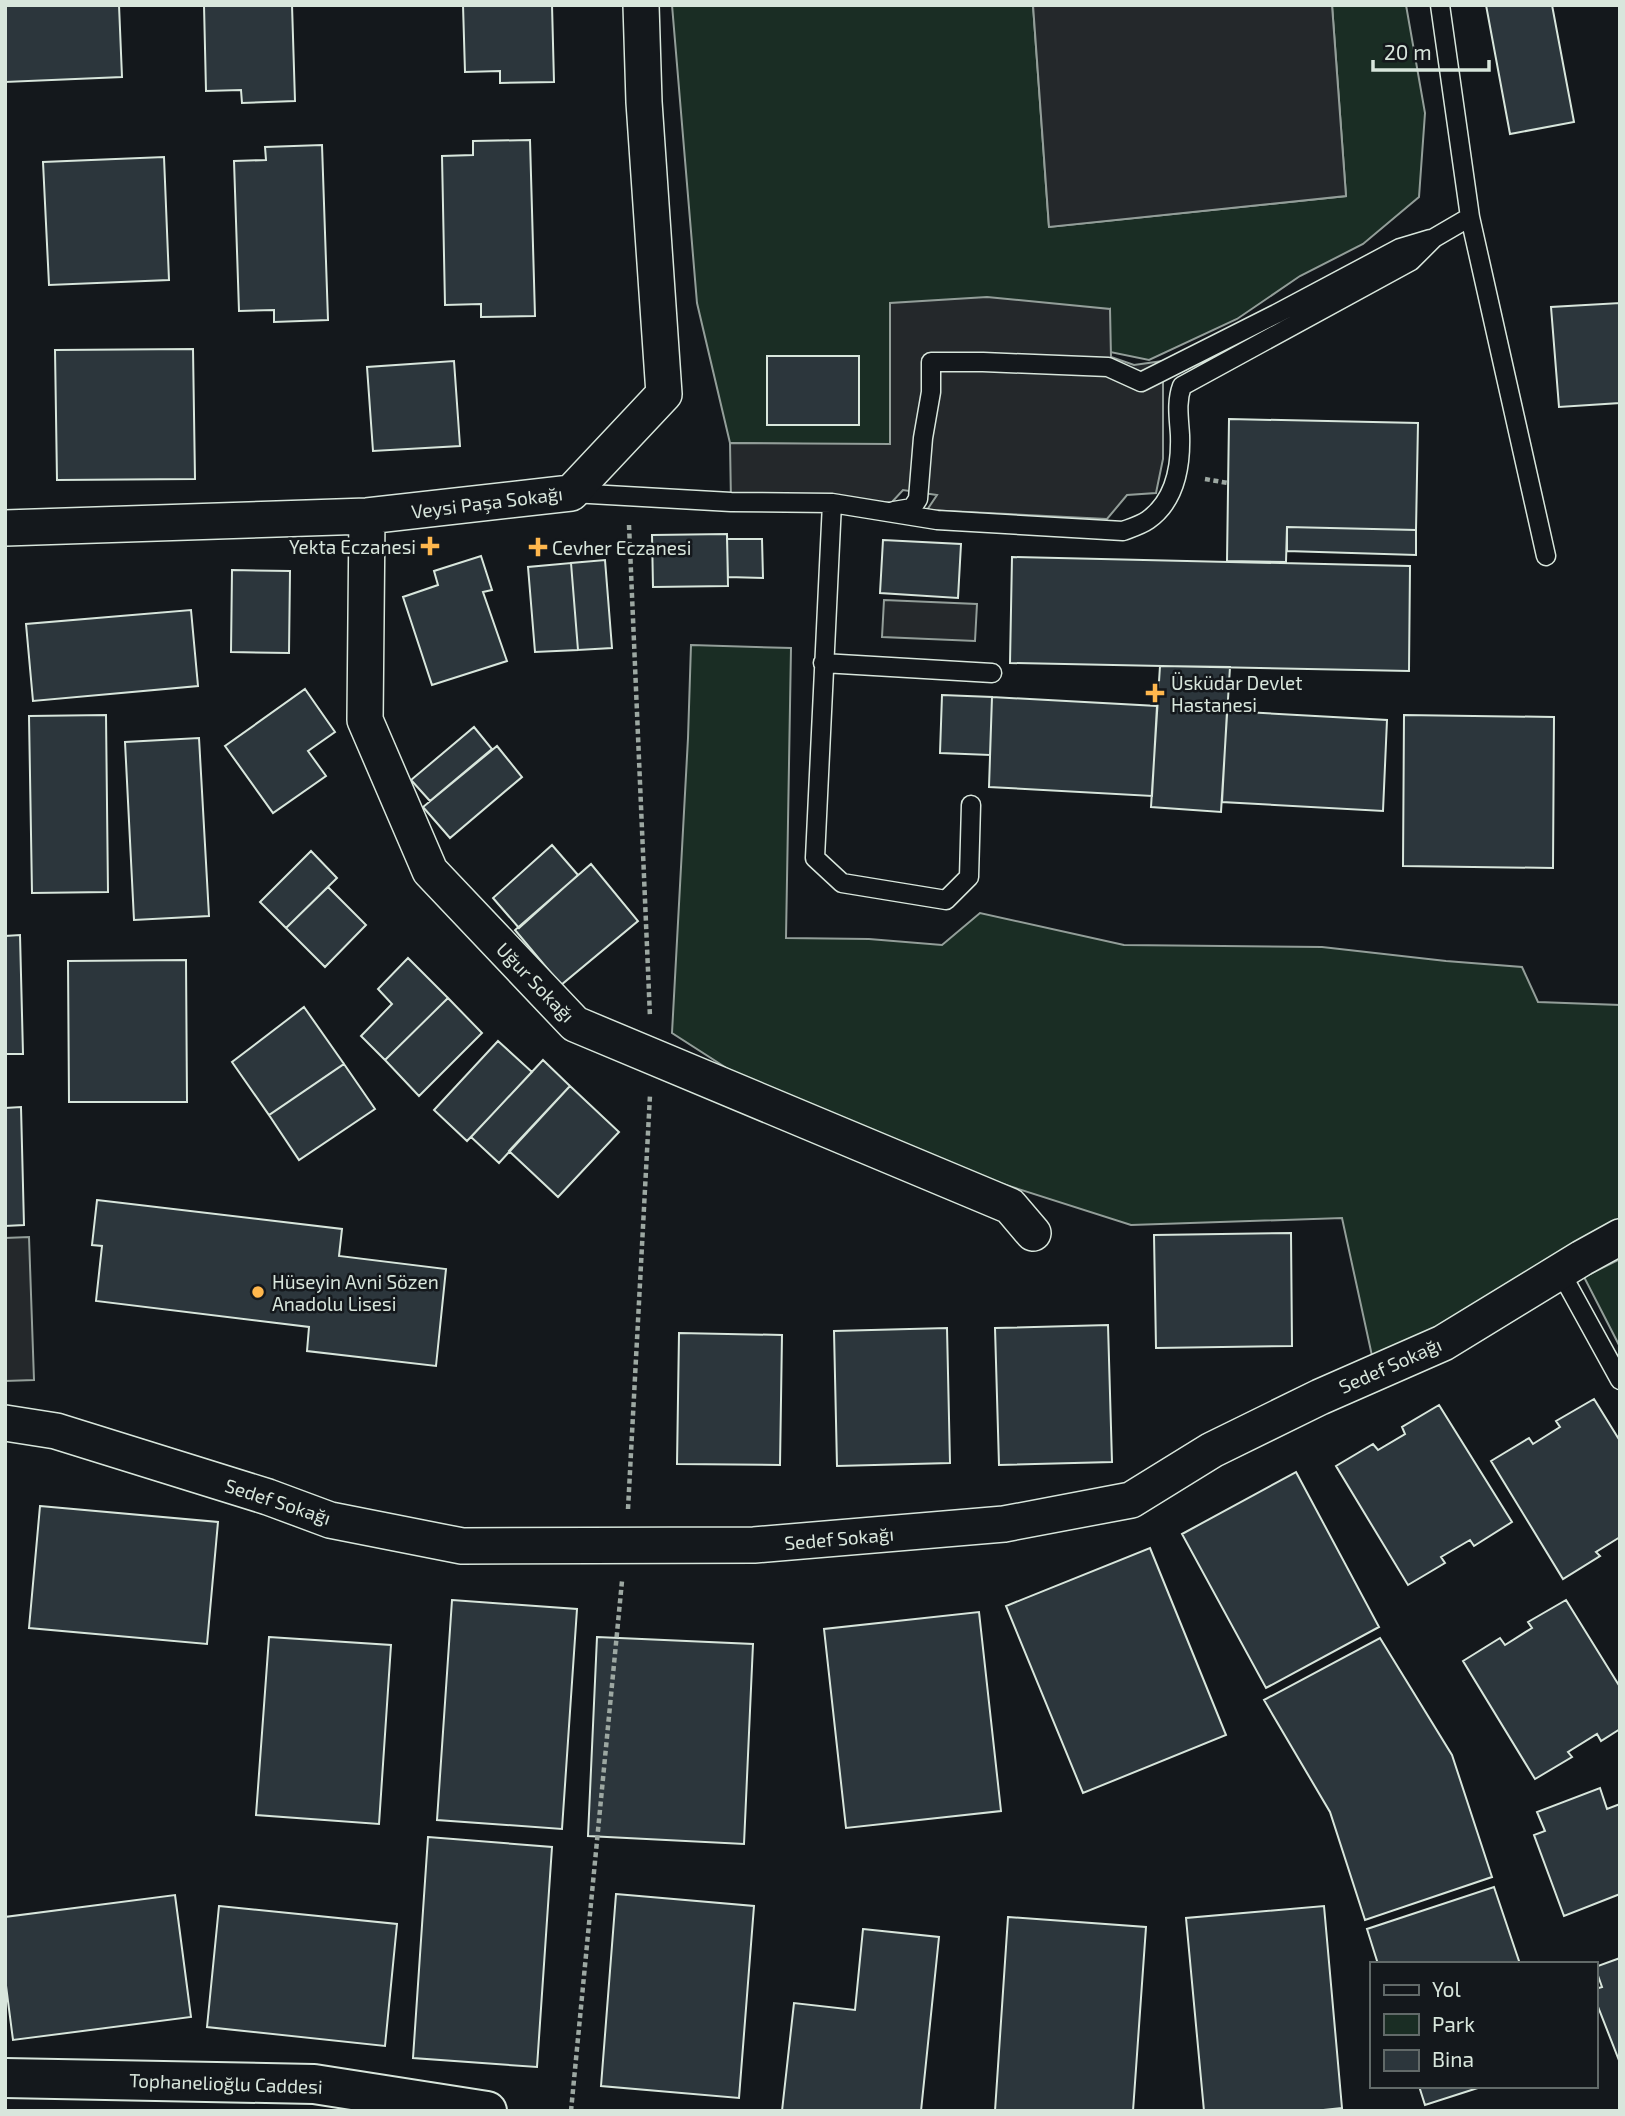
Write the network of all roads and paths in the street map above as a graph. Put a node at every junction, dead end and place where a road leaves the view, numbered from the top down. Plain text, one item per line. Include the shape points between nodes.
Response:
1 (641, 5) edge
2 (1440, 5) edge
3 (1470, 217) junction
4 (1434, 237) junction
5 (1197, 478) dead end
6 (1228, 483) dead end
7 (571, 493) junction
8 (832, 503) junction
9 (886, 513) junction
10 (367, 516) junction
11 (628, 521) dead end
12 (5, 528) edge
13 (1546, 556) dead end
14 (823, 663) junction
15 (992, 673) dead end
16 (971, 805) dead end
17 (652, 1056) junction
18 (1032, 1233) dead end
19 (1620, 1237) edge
20 (1560, 1271) junction
21 (1620, 1380) edge
22 (5, 1423) edge
23 (626, 1546) junction
24 (5, 2078) edge
25 (487, 2111) edge
26 (571, 2111) edge

1 - 7 street, Veysi Paşa Sokağı via 664,394
2 - 3 lane
3 - 4 lane
3 - 13 lane
4 - 9 lane via 1411,261 1182,386 1177,475 1168,499 1149,519 1123,531
4 - 9 lane via 1400,248 1141,382 1108,367 931,362 918,499 912,508
5 - 6 path
7 - 8 lane
7 - 10 street, Veysi Paşa Sokağı
8 - 9 lane
8 - 14 lane
10 - 12 street, Veysi Paşa Sokağı
10 - 17 street, Uğur Sokağı via 365,720 430,871 575,1024
11 - 17 path
14 - 15 lane
14 - 16 lane via 815,858 842,884 946,900 969,877
17 - 18 street, Uğur Sokağı via 1010,1206
17 - 23 path
19 - 20 street, Sedef Sokağı
20 - 21 lane
20 - 23 street, Sedef Sokağı via 1443,1343 1212,1450 1131,1500 1004,1524 754,1545
22 - 23 street, Sedef Sokağı via 56,1431 330,1520 462,1546
23 - 26 path
24 - 25 main road, Tophanelioğlu Caddesi via 314,2084

